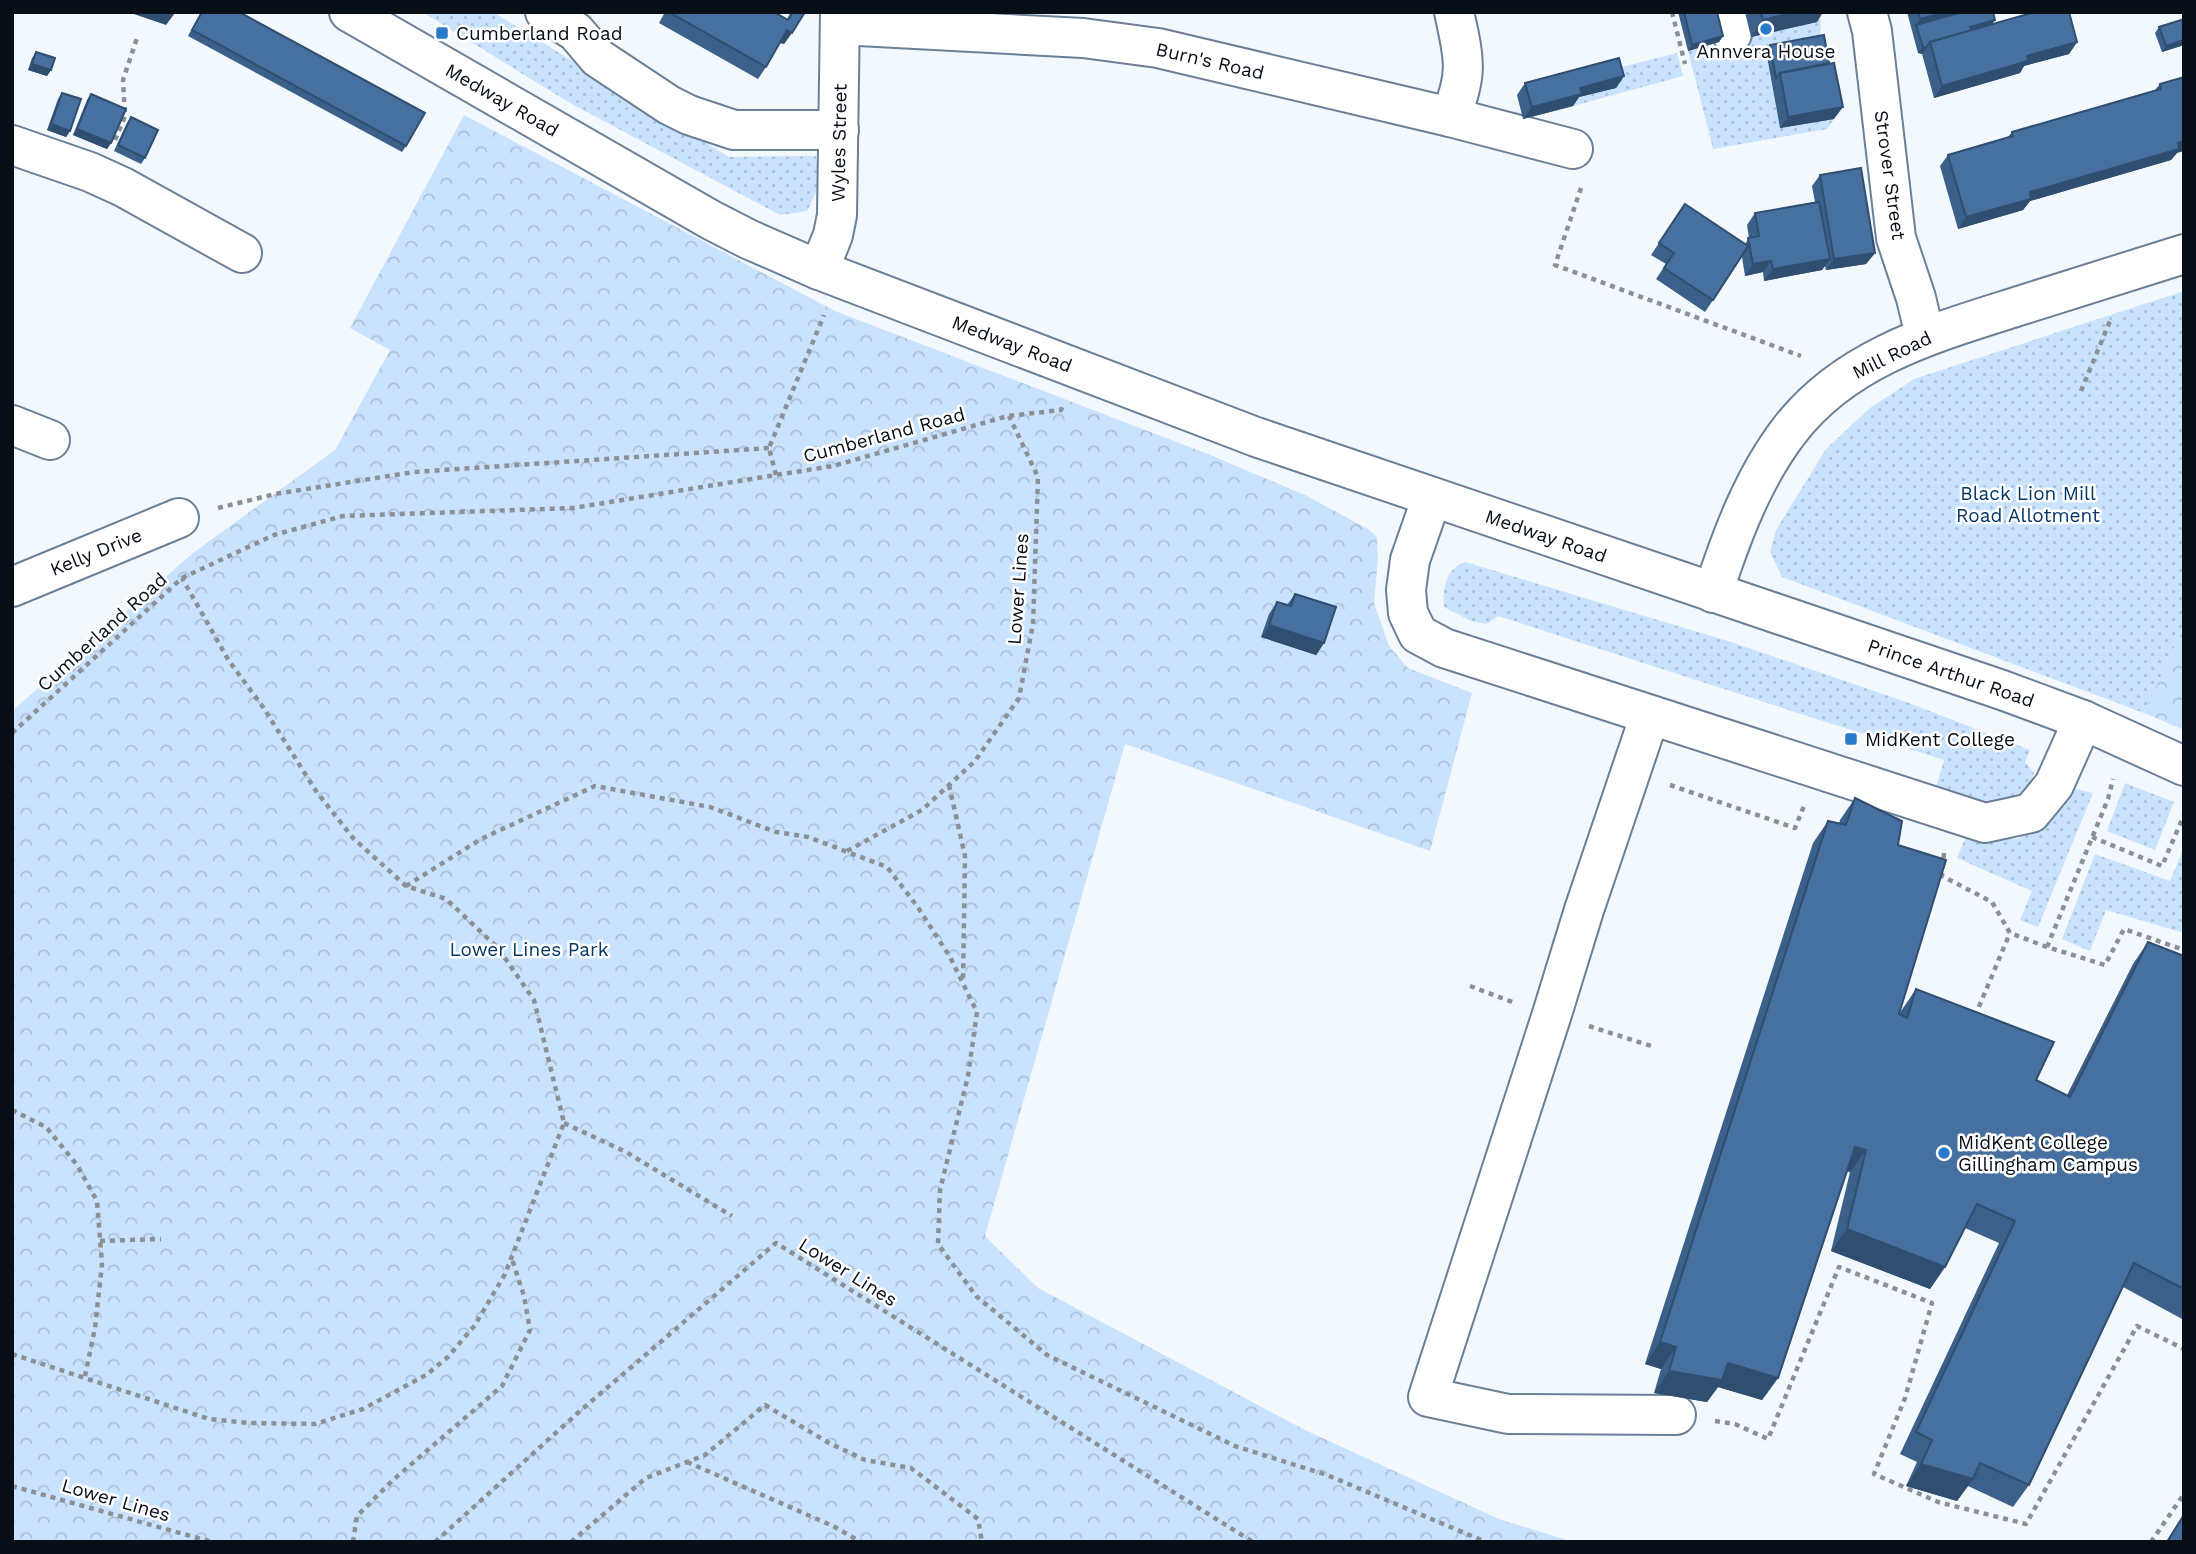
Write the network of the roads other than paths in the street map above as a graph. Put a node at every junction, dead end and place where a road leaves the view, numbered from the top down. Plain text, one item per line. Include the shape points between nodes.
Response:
1 (349, 12) edge
2 (545, 12) edge
3 (1454, 12) edge
4 (1867, 12) edge
5 (840, 19) edge
6 (1450, 117) junction
7 (839, 130) junction
8 (12, 145) edge
9 (1573, 149) road end
10 (242, 253) dead end
11 (2184, 254) edge
12 (819, 270) junction
13 (1925, 335) junction
14 (12, 425) edge
15 (50, 440) dead end
16 (1432, 497) junction
17 (179, 518) road end
18 (28, 580) edge
19 (1713, 593) junction
20 (1650, 715) junction
21 (2083, 720) junction
22 (2184, 766) edge
23 (1676, 1415) road end

1 - 12 street, Medway Road via 711,220
2 - 7 street via 576,32 598,58 689,115 734,130
3 - 6 street via 1464,74
4 - 13 street, Strover Street via 1896,238
5 - 6 street, Burn's Road via 1158,48
5 - 7 street, Wyles Street
6 - 9 street, Burn's Road
7 - 12 street, Wyles Street via 837,215
8 - 10 street via 144,197
11 - 13 street, Mill Road
12 - 16 street, Medway Road via 1256,437
13 - 19 street, Mill Road via 1861,367 1831,388 1790,430 1735,528
14 - 15 street
16 - 19 street, Medway Road
16 - 20 street via 1410,560 1406,590 1408,613 1418,634 1444,648
17 - 18 street, Kelly Drive
19 - 21 street, Prince Arthur Road
20 - 21 street via 1985,823 2031,813 2054,785
20 - 23 street via 1428,1397 1508,1414
21 - 22 street, Prince Arthur Road

